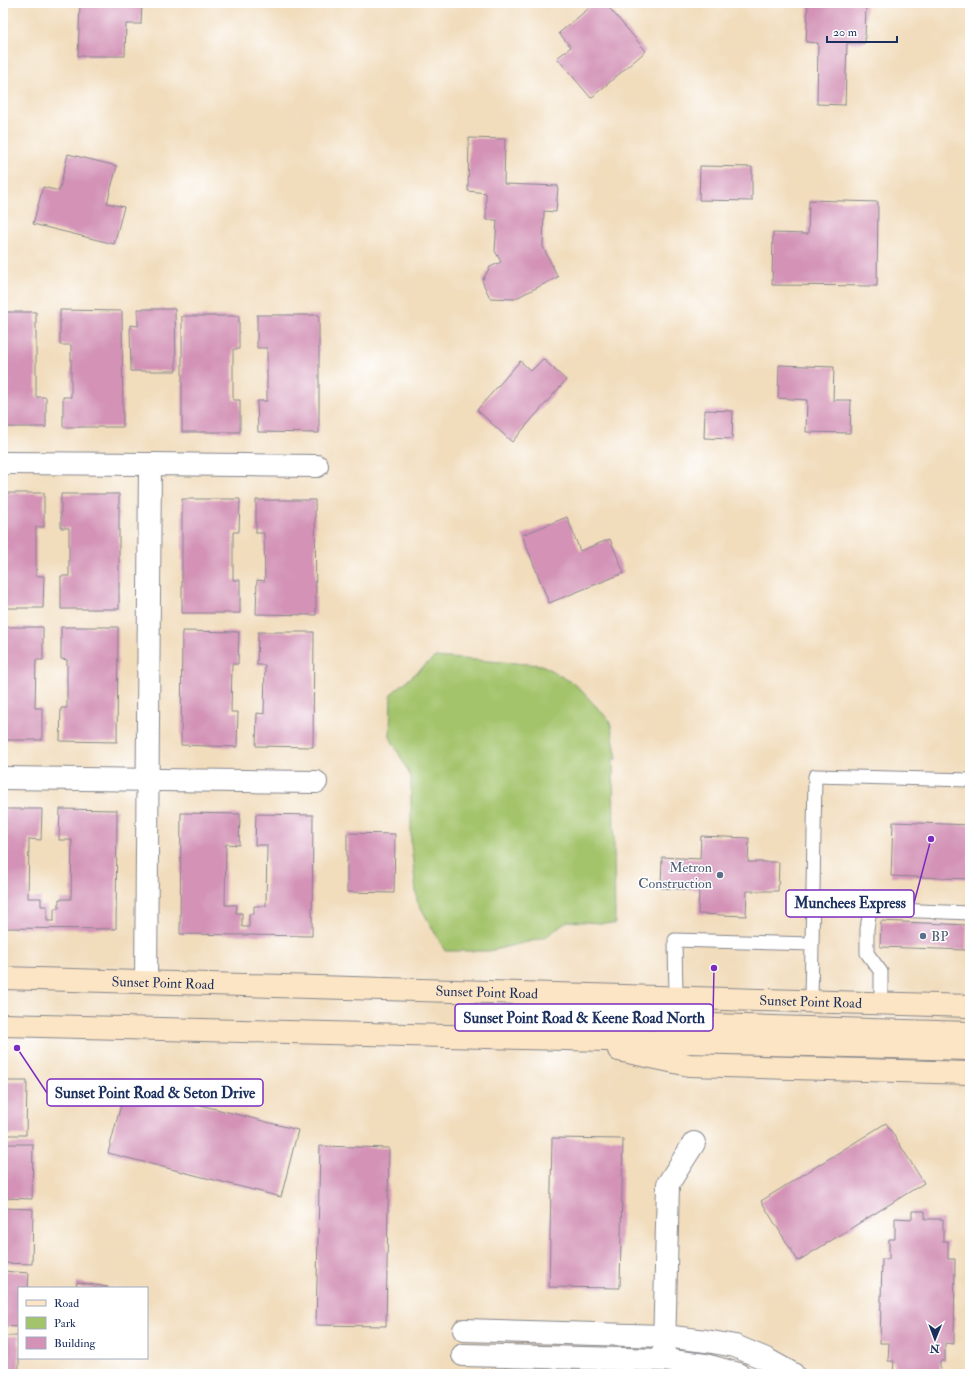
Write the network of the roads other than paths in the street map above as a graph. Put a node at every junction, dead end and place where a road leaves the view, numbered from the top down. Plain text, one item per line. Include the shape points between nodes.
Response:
1 (3, 463) edge
2 (150, 464) junction
3 (317, 466) dead end
4 (3, 778) edge
5 (148, 780) junction
6 (970, 780) edge
7 (316, 782) dead end
8 (970, 913) edge
9 (812, 944) junction
10 (3, 978) edge
11 (146, 982) junction
12 (676, 997) junction
13 (811, 1001) junction
14 (881, 1003) junction
15 (970, 1006) edge
16 (3, 1025) edge
17 (970, 1033) edge
18 (565, 1038) junction
19 (600, 1039) junction
20 (970, 1049) edge
21 (970, 1073) edge
22 (694, 1143) dead end
23 (464, 1330) dead end
24 (664, 1336) junction
25 (463, 1355) dead end
26 (663, 1360) junction
27 (739, 1374) edge
28 (793, 1374) edge

1 - 2 street
2 - 3 street
2 - 5 street
4 - 5 street
5 - 7 street
5 - 11 street
6 - 9 lane via 815,776
8 - 14 lane via 870,909 867,953 881,972
9 - 12 lane via 675,940
9 - 13 lane
10 - 11 main road, Sunset Point Road
11 - 12 main road, Sunset Point Road
12 - 13 main road, Sunset Point Road
13 - 14 main road, Sunset Point Road
14 - 15 main road, Sunset Point Road
16 - 18 main road
17 - 19 main road via 711,1025
18 - 19 main road
18 - 21 main road via 689,1065
19 - 20 main road
22 - 24 street via 668,1184
23 - 24 street
24 - 26 street
24 - 28 street via 735,1346
25 - 26 street
26 - 27 street via 706,1365

